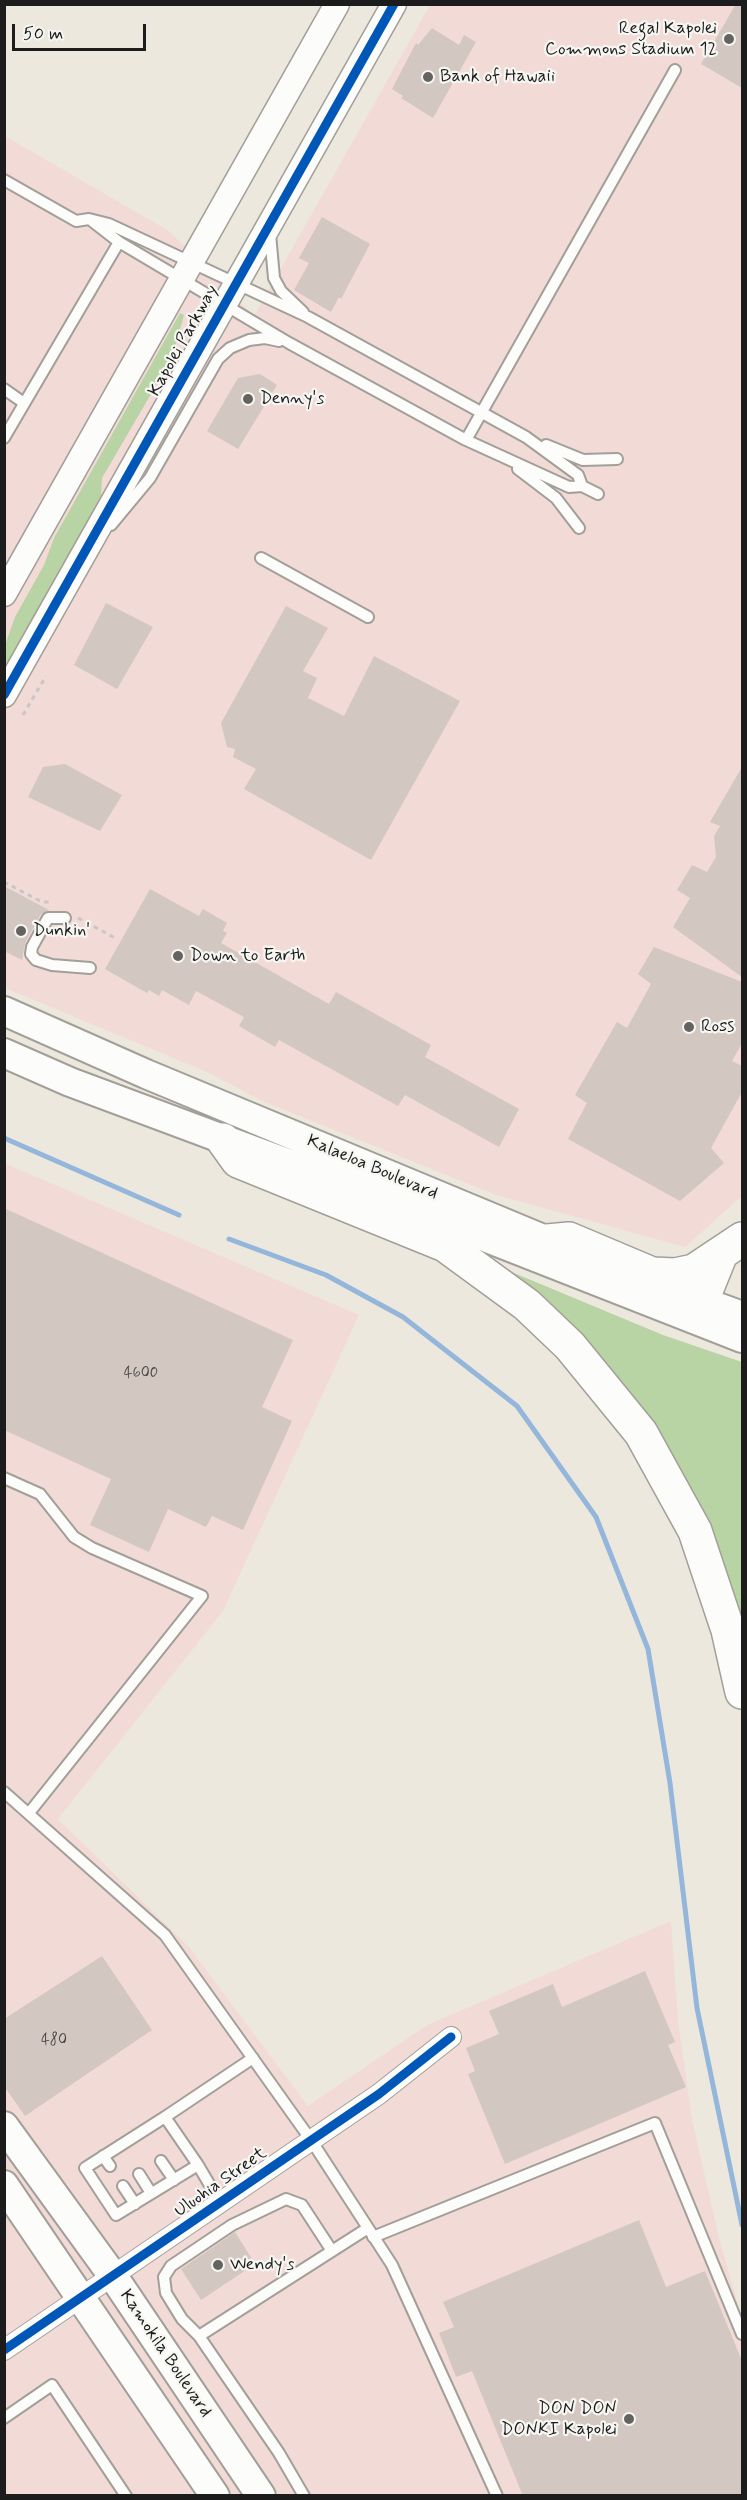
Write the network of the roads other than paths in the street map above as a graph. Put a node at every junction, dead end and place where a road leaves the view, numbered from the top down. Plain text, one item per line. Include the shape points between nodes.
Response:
1 (337, 4) edge
2 (394, 4) edge
3 (675, 70) dead end
4 (4, 180) edge
5 (89, 219) junction
6 (269, 222) junction
7 (119, 242) junction
8 (187, 271) junction
9 (235, 283) junction
10 (223, 305) junction
11 (308, 317) junction
12 (289, 344) junction
13 (4, 389) edge
14 (24, 403) junction
15 (482, 413) junction
16 (526, 437) junction
17 (4, 438) edge
18 (466, 440) junction
19 (617, 459) dead end
20 (508, 462) junction
21 (582, 486) junction
22 (598, 494) dead end
23 (579, 528) dead end
24 (261, 558) dead end
25 (76, 567) junction
26 (4, 594) edge
27 (368, 617) dead end
28 (4, 695) edge
29 (64, 918) dead end
30 (90, 968) dead end
31 (4, 1011) edge
32 (4, 1053) edge
33 (224, 1140) junction
34 (547, 1241) junction
35 (731, 1247) edge
36 (701, 1303) junction
37 (742, 1316) edge
38 (742, 1338) edge
39 (4, 1478) edge
40 (742, 1692) edge
41 (4, 1792) edge
42 (29, 1813) junction
43 (451, 2037) dead end
44 (253, 2058) junction
45 (165, 2117) junction
46 (4, 2126) edge
47 (311, 2140) junction
48 (103, 2156) junction
49 (161, 2160) dead end
50 (198, 2164) junction
51 (110, 2166) dead end
52 (140, 2174) dead end
53 (174, 2180) junction
54 (4, 2186) edge
55 (123, 2186) dead end
56 (151, 2193) junction
57 (135, 2204) junction
58 (221, 2204) junction
59 (370, 2233) junction
60 (332, 2251) junction
61 (113, 2276) junction
62 (82, 2298) junction
63 (742, 2334) edge
64 (199, 2336) junction
65 (4, 2350) edge
66 (4, 2418) edge
67 (126, 2496) edge
68 (215, 2496) edge
69 (261, 2496) edge
70 (304, 2496) edge
71 (497, 2496) edge

1 - 8 street, Kapolei Parkway
2 - 6 street, Kapolei Parkway
3 - 15 lane
4 - 5 lane via 76,220
5 - 7 lane
5 - 8 lane via 109,224
6 - 9 street, Kapolei Parkway
6 - 11 lane via 274,278 281,291
7 - 8 lane
7 - 14 lane
8 - 9 lane
8 - 10 lane
8 - 26 street, Kapolei Parkway
9 - 10 street, Kapolei Parkway
9 - 11 lane
10 - 12 lane
10 - 25 street, Kapolei Parkway
11 - 15 lane
12 - 18 lane
12 - 25 lane via 265,338 249,340 230,348 218,359 150,478
13 - 14 lane
14 - 17 lane
15 - 16 lane
15 - 18 lane
16 - 19 lane via 583,460
16 - 21 lane via 578,475
18 - 20 lane
20 - 21 lane via 569,487
20 - 23 lane via 556,498
21 - 22 lane
24 - 27 lane
25 - 28 street, Kapolei Parkway
29 - 30 lane via 48,918 31,954 52,965
31 - 34 main road, Kalaeloa Boulevard
32 - 33 main road, Kalaeloa Boulevard
33 - 38 main road, Kalaeloa Boulevard
33 - 40 highway via 238,1161 445,1245 527,1305 570,1346 641,1433 694,1531 728,1630
34 - 35 highway via 569,1239 652,1274 675,1275 694,1271
34 - 36 main road, Kalaeloa Boulevard
35 - 36 highway
36 - 37 main road, Kalaeloa Boulevard
39 - 42 lane via 40,1494 74,1537 92,1548 202,1596
41 - 42 lane
42 - 44 lane via 165,1935
43 - 47 street, Uluohia Street via 379,2094
44 - 45 lane
44 - 47 lane
45 - 48 lane via 124,2149
45 - 50 lane
46 - 61 main road, Kamokila Boulevard
47 - 58 street, Uluohia Street
47 - 59 lane
48 - 51 lane
48 - 57 lane via 85,2168 116,2216
49 - 53 lane
50 - 53 lane
50 - 58 lane
52 - 56 lane
53 - 56 lane
54 - 62 main road, Kamokila Boulevard
55 - 57 lane
56 - 57 lane
58 - 61 street, Uluohia Street
59 - 60 lane
59 - 63 lane via 654,2123
59 - 71 lane via 413,2307
60 - 64 lane
60 - 64 lane via 306,2210 293,2200 279,2200 232,2225 171,2266 164,2277 171,2302
61 - 62 street, Uluohia Street
61 - 69 main road, Kamokila Boulevard
62 - 65 street, Uluohia Street
62 - 68 main road, Kamokila Boulevard
64 - 70 lane
66 - 67 lane via 52,2385

